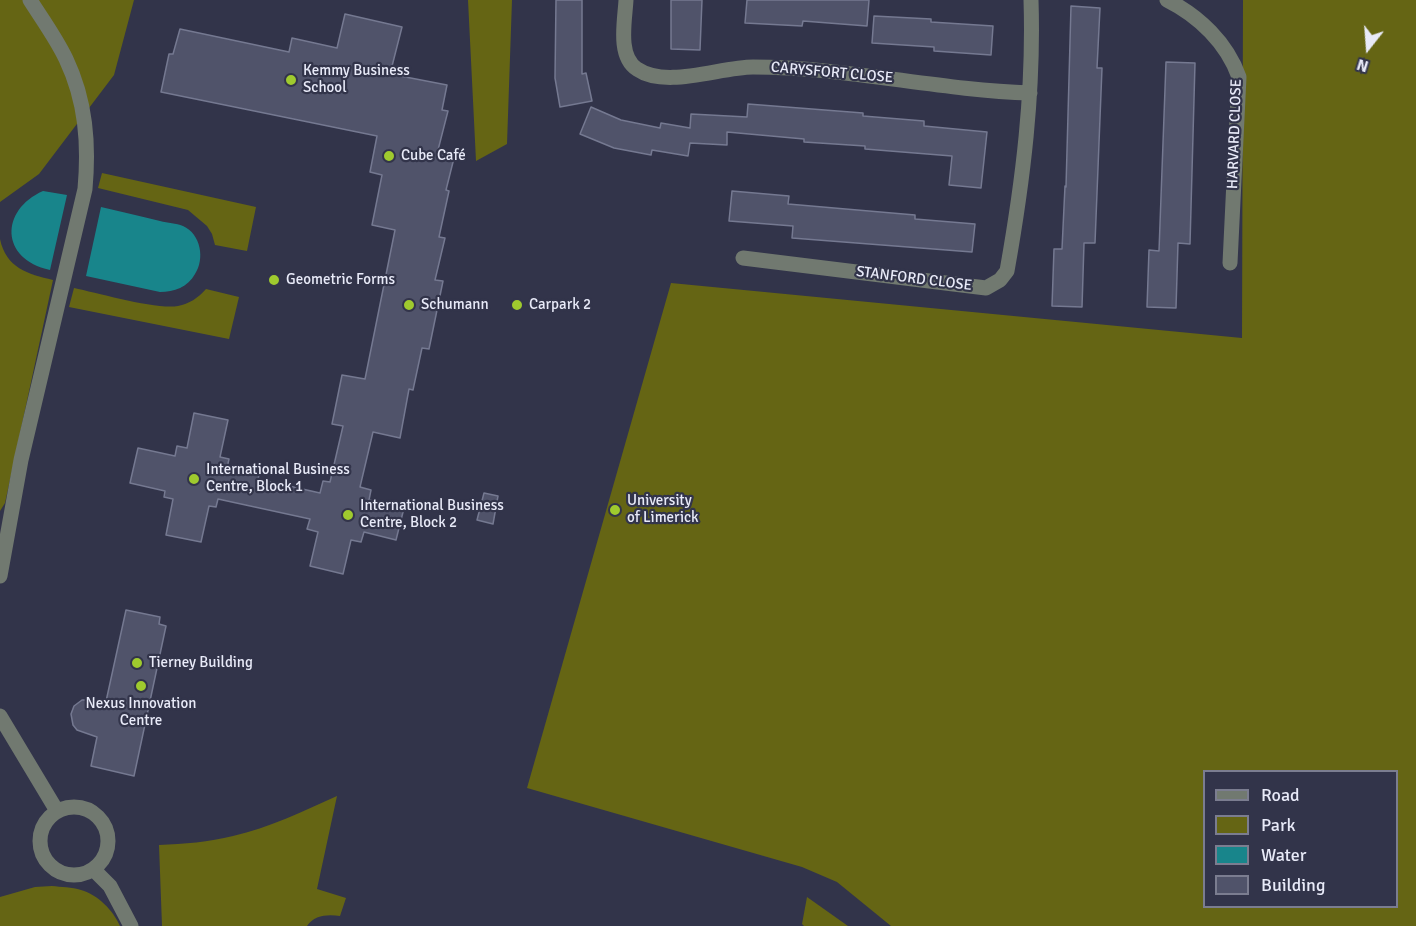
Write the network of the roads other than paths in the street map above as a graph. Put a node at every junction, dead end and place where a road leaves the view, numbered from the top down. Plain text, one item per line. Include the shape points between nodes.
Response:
1 (30, 0) edge
2 (626, 0) edge
3 (1031, 0) edge
4 (1167, 0) edge
5 (1030, 93) junction
6 (743, 258) dead end
7 (1230, 263) dead end
8 (0, 576) edge
9 (0, 716) edge
10 (57, 811) junction
11 (93, 869) junction
12 (131, 926) edge

1 - 8 street via 66,58 76,83 84,116 87,159 85,189 21,460
2 - 5 street, CARYSFORT CLOSE via 625,49 629,62 649,75 796,67
3 - 5 street, STANFORD CLOSE
4 - 7 street, HARVARD CLOSE via 1190,13 1226,49 1239,77
5 - 6 street, STANFORD CLOSE via 1022,186 1007,271 1000,280 986,288
9 - 10 street
10 - 11 street via 87,809 102,822 108,842 101,861
10 - 11 street via 42,829 40,841 47,862 64,874
11 - 12 street via 110,886

